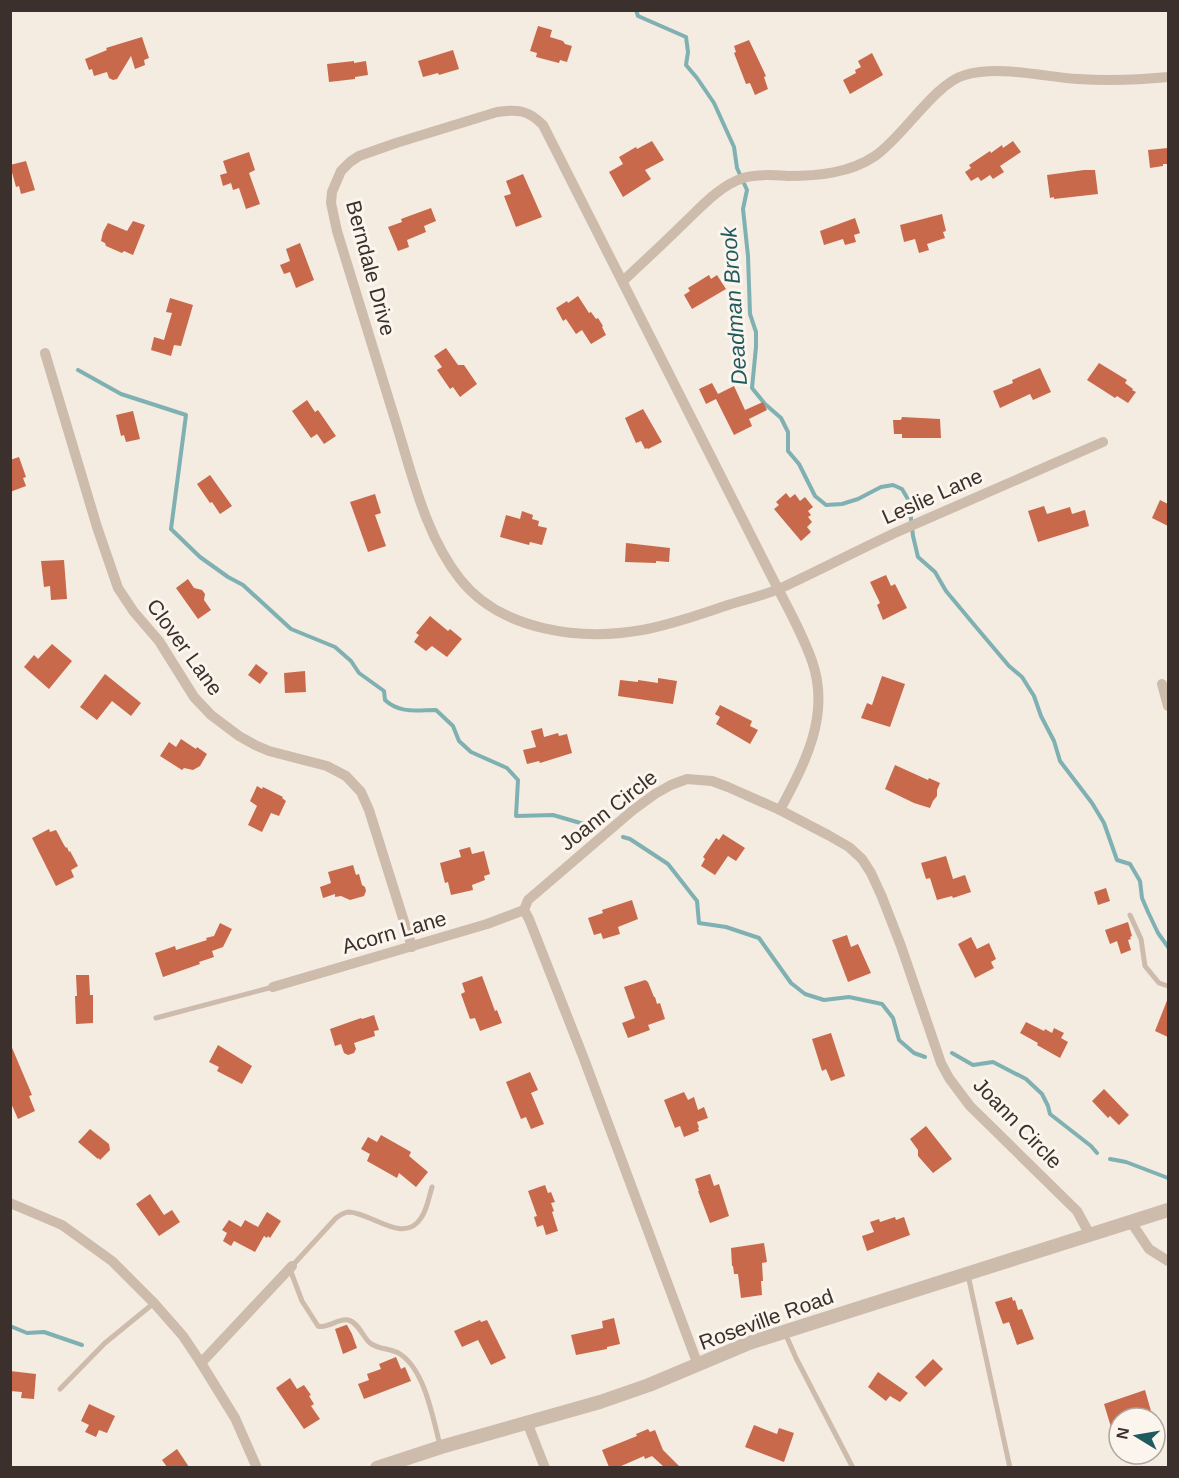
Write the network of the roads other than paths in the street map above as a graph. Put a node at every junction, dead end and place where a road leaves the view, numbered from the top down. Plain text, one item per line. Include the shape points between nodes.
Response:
1 (1168, 77) edge
2 (623, 281) junction
3 (45, 353) dead end
4 (1104, 442) dead end
5 (778, 589) junction
6 (1162, 684) dead end
7 (1168, 706) edge
8 (780, 810) junction
9 (524, 910) junction
10 (1130, 915) dead end
11 (412, 947) junction
12 (1168, 986) edge
13 (273, 987) joint
14 (156, 1018) dead end
15 (432, 1187) dead end
16 (10, 1203) edge
17 (1168, 1210) edge
18 (1131, 1222) junction
19 (1090, 1235) junction
20 (1168, 1261) edge
21 (292, 1266) junction
22 (967, 1274) junction
23 (154, 1303) junction
24 (785, 1332) junction
25 (201, 1363) junction
26 (698, 1365) junction
27 (60, 1389) dead end
28 (527, 1422) junction
29 (441, 1447) junction
30 (257, 1467) edge
31 (377, 1467) edge
32 (545, 1467) edge
33 (853, 1467) edge
34 (1010, 1467) edge

1 - 2 street via 1115,81 986,71 963,75 928,102 875,156 847,170 796,176 758,175 731,183
2 - 5 street, Berndale Drive
2 - 5 street, Berndale Drive via 543,125 521,111 497,112 359,156 340,171 332,192 337,231 422,505 441,550 474,596 510,618 531,625 596,633 642,630 680,621
3 - 11 street, Clover Lane via 118,588 159,641 194,697 211,715 239,736 269,751 327,766 346,776 361,792
4 - 5 street, Leslie Lane
5 - 8 street, Berndale Drive via 803,636 818,686 814,735
6 - 7 street
8 - 9 street, Joann Circle via 712,781 687,779 671,785 633,810 528,900
8 - 19 street, Joann Circle via 849,847 862,860 882,897 940,1063 949,1078 970,1106 1077,1212
9 - 11 street, Acorn Lane
9 - 26 street
10 - 12 lane via 1141,939 1145,966 1159,983
11 - 13 street, Acorn Lane
13 - 14 lane
15 - 21 lane via 422,1217 413,1227 404,1230 349,1212 336,1218
16 - 23 street via 62,1225 112,1261
17 - 18 street, Roseville Road
18 - 19 street, Roseville Road
18 - 20 street via 1149,1249
19 - 22 street, Roseville Road
21 - 25 street
21 - 29 lane via 302,1300 318,1326 347,1319 368,1341 402,1355 410,1363 422,1386
22 - 24 street, Roseville Road
22 - 34 lane
23 - 25 street
23 - 27 lane via 105,1343
24 - 26 street, Roseville Road
24 - 33 lane
25 - 30 street via 235,1418
26 - 28 street, Roseville Road via 600,1402
28 - 29 street, Roseville Road
28 - 32 street
29 - 31 street, Roseville Road

